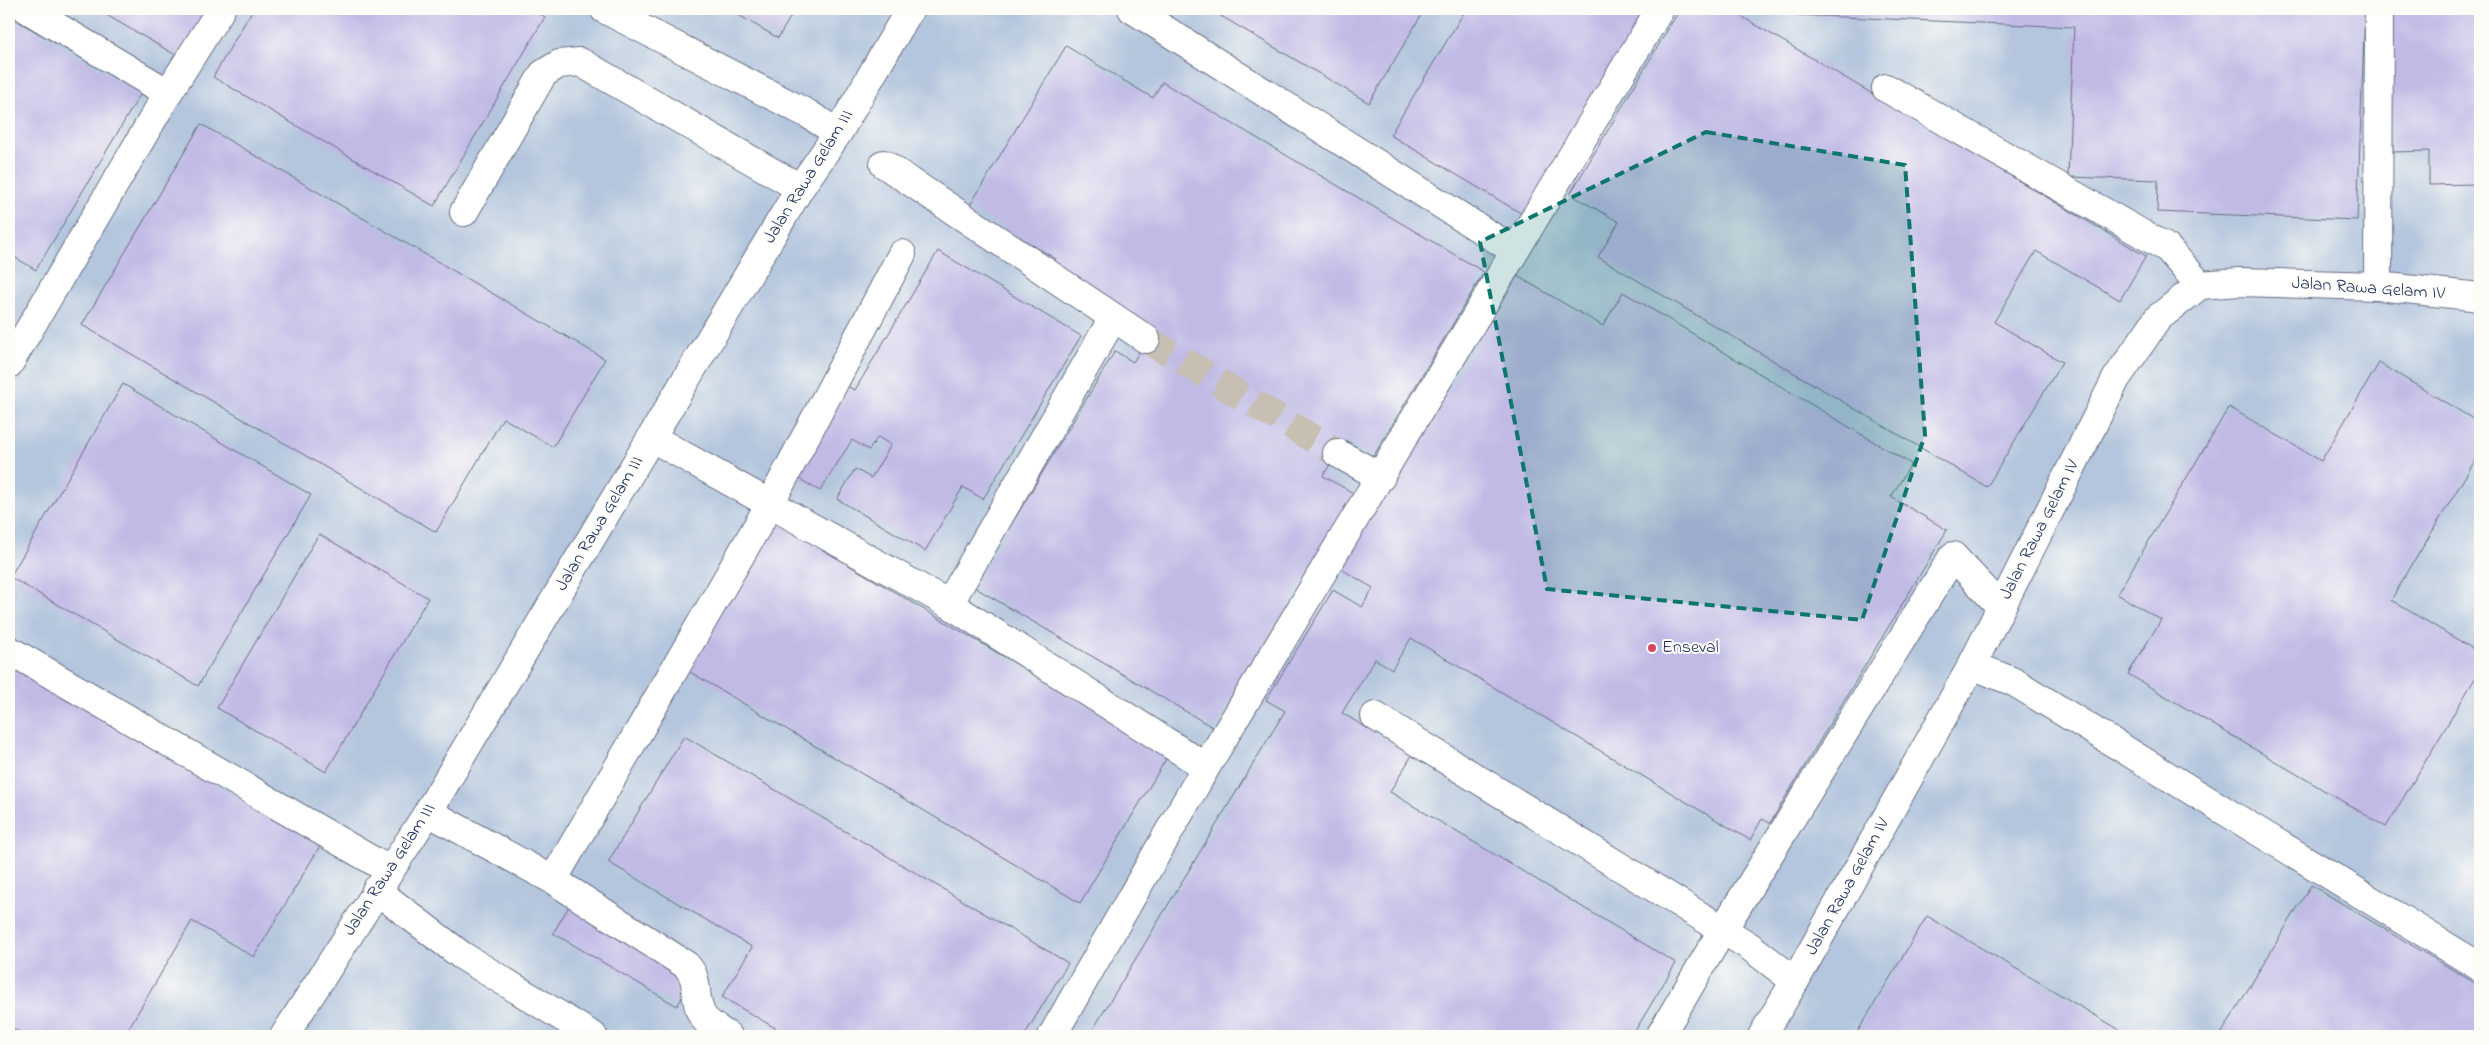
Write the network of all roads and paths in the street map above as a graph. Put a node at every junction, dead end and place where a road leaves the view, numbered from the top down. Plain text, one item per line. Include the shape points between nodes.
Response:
1 (27, 9) edge
2 (221, 9) edge
3 (604, 9) edge
4 (910, 9) edge
5 (1660, 9) edge
6 (2379, 9) edge
7 (1144, 12) edge
8 (1886, 88) dead end
9 (168, 93) junction
10 (838, 133) junction
11 (884, 164) dead end
12 (800, 188) junction
13 (464, 212) dead end
14 (1516, 251) junction
15 (902, 254) dead end
16 (2200, 285) junction
17 (2378, 286) junction
18 (2480, 297) edge
19 (1113, 318) junction
20 (1146, 339) tunnel mouth
21 (9, 364) edge
22 (652, 438) junction
23 (1337, 453) tunnel mouth
24 (1381, 478) junction
25 (770, 504) junction
26 (949, 604) junction
27 (2001, 607) junction
28 (9, 650) edge
29 (1972, 664) junction
30 (1375, 716) dead end
31 (1206, 768) junction
32 (428, 812) junction
33 (382, 880) junction
34 (553, 880) junction
35 (1722, 931) junction
36 (2480, 967) edge
37 (1795, 981) junction
38 (284, 1036) edge
39 (593, 1036) edge
40 (728, 1036) edge
41 (1052, 1036) edge
42 (1660, 1036) edge
43 (1762, 1036) edge

1 - 9 street
2 - 9 street
3 - 10 street via 808,114
4 - 10 street, Jalan Rawa Gelam III
5 - 14 street
6 - 17 street
7 - 14 street
8 - 16 street via 2167,248
9 - 21 street
10 - 12 street, Jalan Rawa Gelam III
11 - 19 street
12 - 13 street via 580,62 560,64 543,74
12 - 22 street, Jalan Rawa Gelam III
14 - 24 street
15 - 25 street
16 - 17 street, Jalan Rawa Gelam IV via 2239,282
16 - 27 street, Jalan Rawa Gelam IV via 2158,318 2116,379
17 - 18 street, Jalan Rawa Gelam IV
19 - 20 street
19 - 26 street
22 - 25 street
22 - 32 street, Jalan Rawa Gelam III
23 - 24 street
24 - 31 street
25 - 26 street
25 - 34 street
26 - 31 street
27 - 29 street, Jalan Rawa Gelam IV
27 - 35 street via 1953,556
28 - 33 street
29 - 36 street via 2014,682
29 - 37 street, Jalan Rawa Gelam IV
30 - 35 street
31 - 41 street
32 - 33 street, Jalan Rawa Gelam III
32 - 34 street
33 - 38 street, Jalan Rawa Gelam III
33 - 39 street via 461,955
34 - 40 street via 686,965 695,978 700,1012
35 - 37 street via 1749,946
35 - 42 street
37 - 43 street, Jalan Rawa Gelam IV

